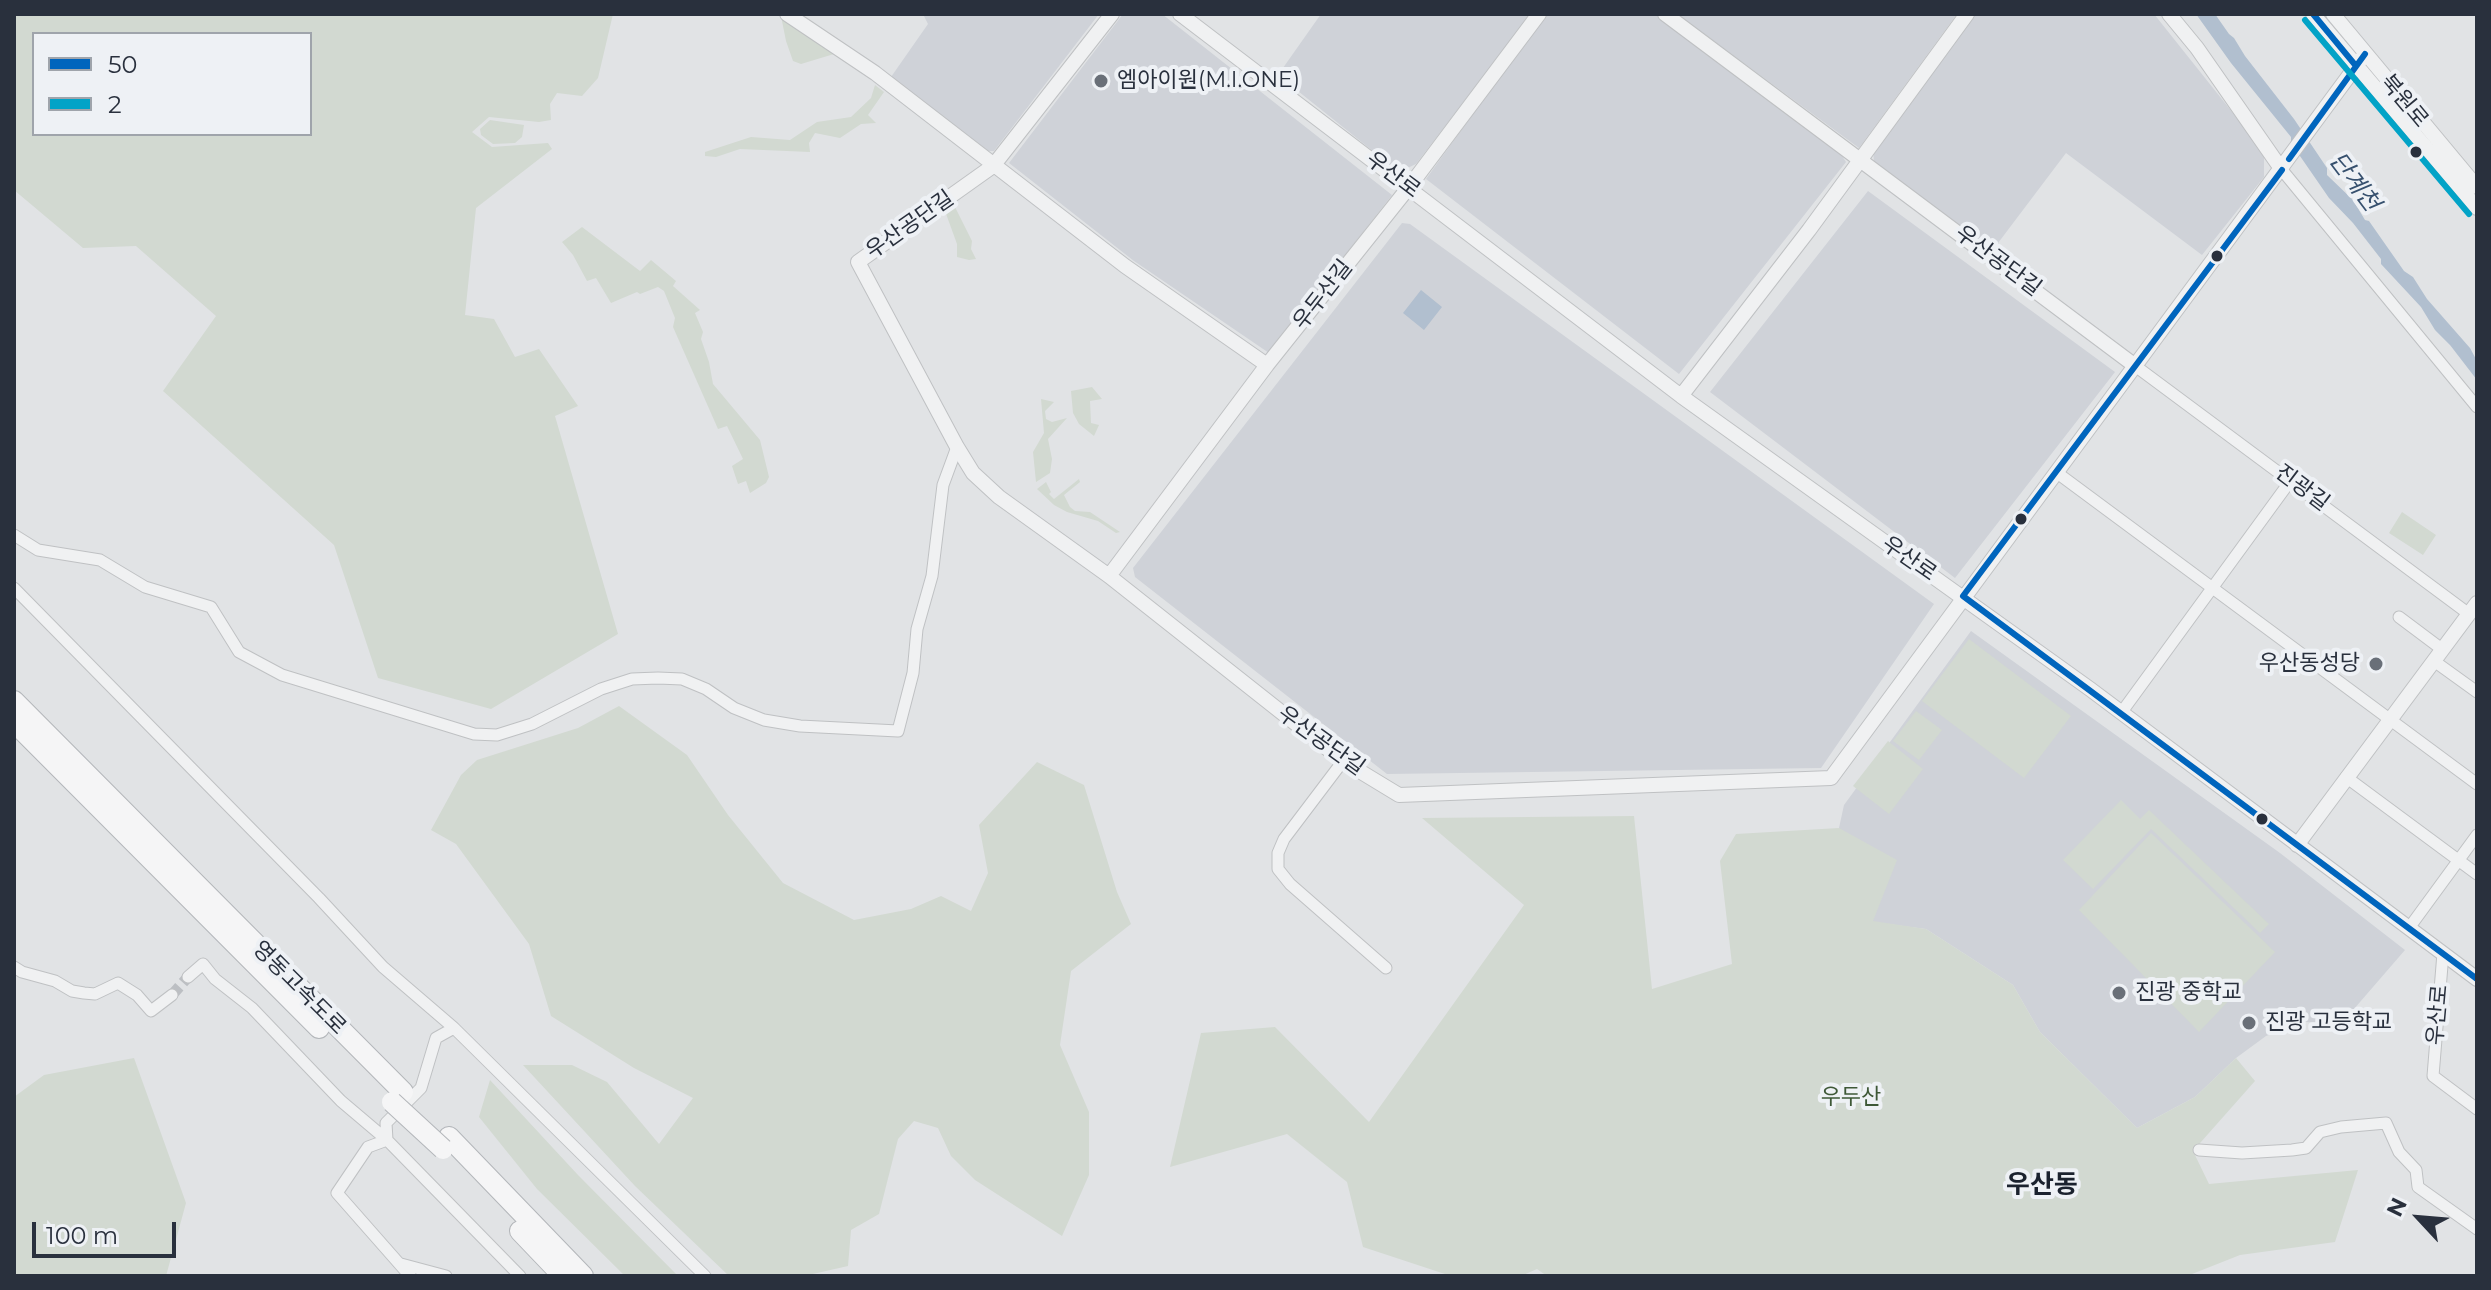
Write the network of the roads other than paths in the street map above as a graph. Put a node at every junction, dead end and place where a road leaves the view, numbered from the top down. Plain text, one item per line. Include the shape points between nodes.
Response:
1 (787, 14) edge
2 (1112, 14) edge
3 (1180, 14) edge
4 (1539, 14) edge
5 (1665, 14) edge
6 (1967, 14) edge
7 (2169, 14) edge
8 (2313, 14) edge
9 (2333, 14) edge
10 (2361, 60) junction
11 (1861, 159) junction
12 (2286, 164) junction
13 (993, 166) junction
14 (1409, 187) junction
15 (2477, 187) edge
16 (2477, 208) edge
17 (1267, 365) junction
18 (2134, 365) junction
19 (1681, 396) junction
20 (2477, 407) edge
21 (957, 447) junction
22 (2056, 472) junction
23 (2291, 480) junction
24 (14, 535) edge
25 (1109, 576) junction
26 (2213, 587) junction
27 (14, 588) edge
28 (1963, 596) junction
29 (2473, 608) edge
30 (2399, 617) dead end
31 (2438, 655) junction
32 (2477, 692) edge
33 (14, 701) edge
34 (2121, 713) junction
35 (2390, 720) junction
36 (14, 722) edge
37 (1343, 761) junction
38 (2346, 777) junction
39 (2477, 784) edge
40 (2477, 835) edge
41 (2297, 845) junction
42 (2459, 860) junction
43 (2477, 874) edge
44 (2409, 928) junction
45 (2443, 953) junction
46 (14, 967) edge
47 (1386, 968) dead end
48 (188, 977) dead end
49 (2477, 979) edge
50 (172, 995) tunnel mouth
51 (454, 1028) junction
52 (398, 1097) junction
53 (2477, 1109) edge
54 (387, 1140) junction
55 (446, 1143) junction
56 (2199, 1150) dead end
57 (2477, 1229) edge
58 (399, 1263) junction
59 (410, 1276) edge
60 (446, 1276) edge
61 (520, 1276) edge
62 (563, 1276) edge
63 (583, 1276) edge
64 (705, 1276) edge

1 - 13 street via 875,73
2 - 13 street, 우산공단길
3 - 14 street, 우산로
4 - 14 street, 우두산길
5 - 11 street
6 - 11 street
7 - 12 street
8 - 10 street, 북원로
9 - 10 street, 북원로
10 - 12 street, 우산공단길
10 - 15 street, 북원로
10 - 16 street, 북원로
11 - 18 street, 우산공단길
11 - 19 street
12 - 18 street, 우산공단길
12 - 20 street
13 - 17 street
13 - 21 street, 우산공단길 via 858,262
14 - 17 street, 우두산길
14 - 19 street, 우산로
17 - 25 street, 우두산길
18 - 22 street, 우산공단길
18 - 23 street, 진광길
19 - 28 street, 우산로
21 - 24 street via 943,485 932,576 898,731 764,720 682,679 658,678 601,689 532,724 497,735 474,734 282,675 239,652 211,607 145,587 100,560 38,550
21 - 25 street, 우산공단길 via 993,492
22 - 26 street
22 - 28 street, 우산공단길
23 - 26 street
23 - 29 street, 진광길
25 - 37 street, 우산공단길
26 - 34 street
26 - 35 street
27 - 51 street via 383,967
28 - 34 street, 우산로
28 - 37 street, 우산공단길 via 1831,778 1399,795
29 - 31 street, 진광길
30 - 31 street
31 - 32 street
31 - 35 street, 진광길
33 - 52 highway, 영동고속도로
34 - 41 street, 우산로
35 - 38 street, 진광길
35 - 39 street
36 - 52 highway, 영동고속도로
37 - 47 street via 1284,839 1278,869
38 - 41 street, 진광길
38 - 42 street
40 - 42 street
41 - 44 street, 우산로
42 - 43 street
42 - 44 street
44 - 45 street, 우산로
45 - 49 street, 우산로
45 - 53 street, 우산로 via 2433,1076
46 - 50 street via 84,993 95,994 118,983 151,1011
48 - 54 street via 203,964
51 - 54 street via 436,1038 421,1088 386,1123
51 - 64 street
52 - 55 highway, 영동고속도로, bridge
54 - 58 street via 368,1147 337,1193
54 - 61 street
55 - 62 highway, 영동고속도로
55 - 63 highway, 영동고속도로
56 - 57 street via 2306,1148 2320,1132 2386,1123 2399,1152 2416,1170 2418,1187
58 - 59 street
58 - 60 street

